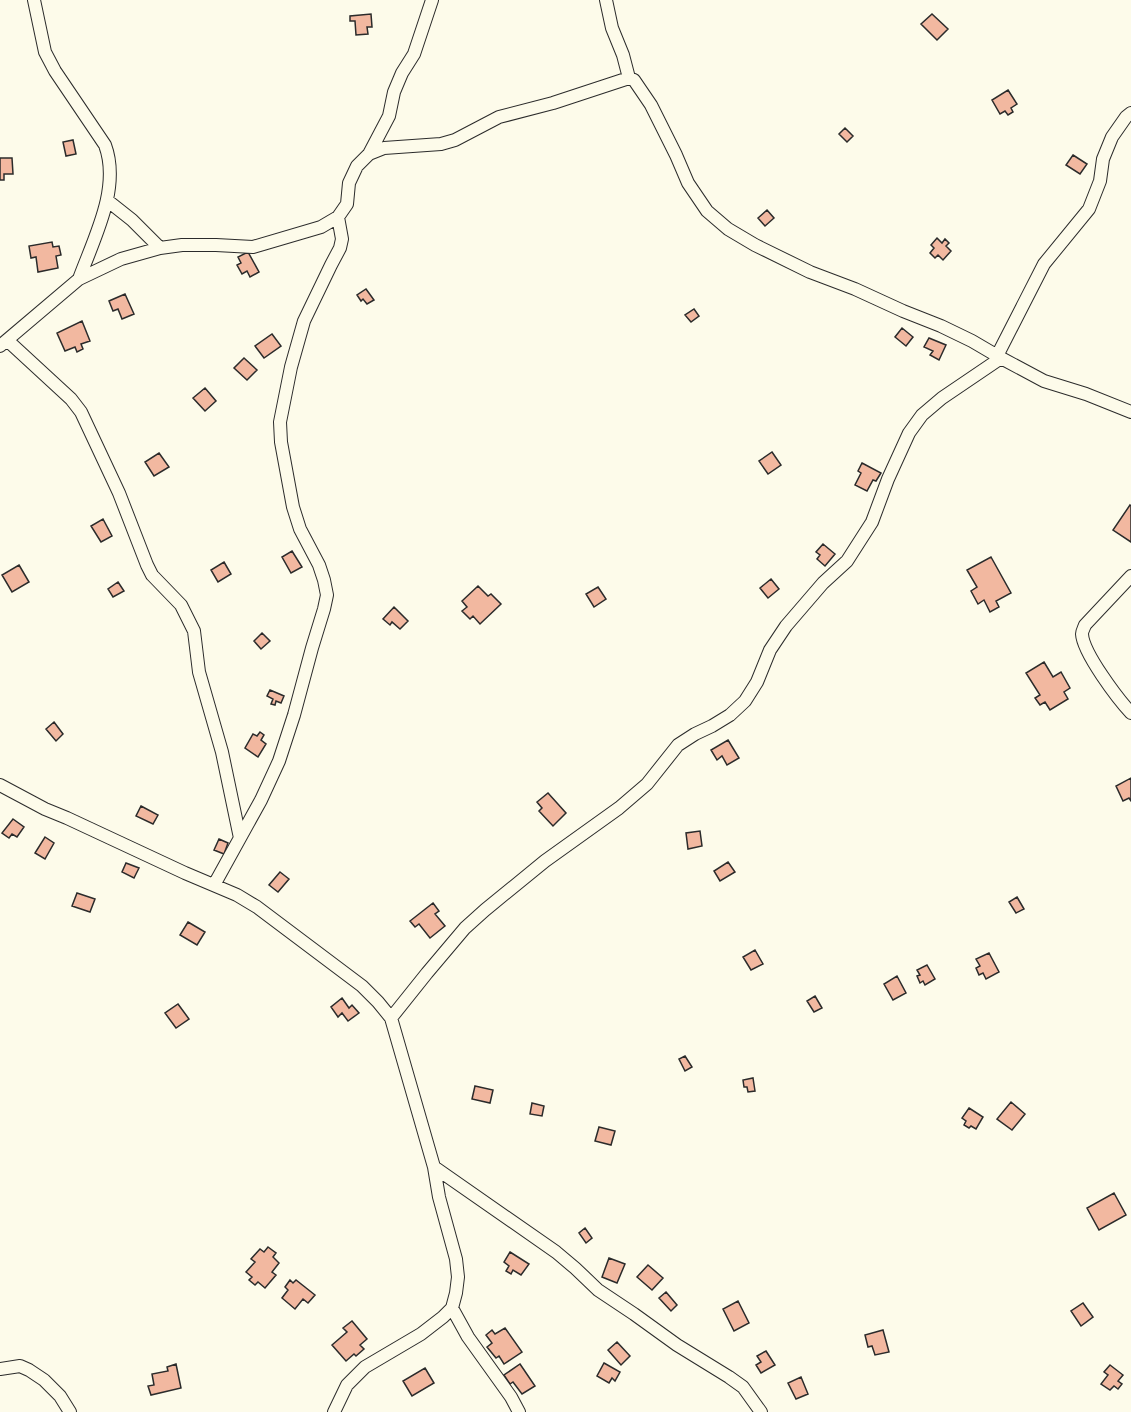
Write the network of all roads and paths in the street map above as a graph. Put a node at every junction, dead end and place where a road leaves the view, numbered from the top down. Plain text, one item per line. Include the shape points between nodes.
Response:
1 (34, 0) edge
2 (432, 0) edge
3 (606, 0) edge
4 (629, 78) junction
5 (1131, 113) edge
6 (369, 154) junction
7 (108, 201) junction
8 (338, 218) junction
9 (160, 248) junction
10 (80, 279) junction
11 (3, 343) edge
12 (999, 357) junction
13 (1131, 412) edge
14 (1131, 576) edge
15 (1131, 713) edge
16 (0, 785) edge
17 (240, 838) junction
18 (214, 885) junction
19 (391, 1018) junction
20 (434, 1167) junction
21 (452, 1308) junction
22 (0, 1369) edge
23 (70, 1412) edge
24 (334, 1412) edge
25 (519, 1412) edge
26 (761, 1412) edge

1 - 7 street via 45,52 54,71 110,156
2 - 6 street via 414,54 394,92 389,116
3 - 4 street
4 - 6 street via 499,117 455,140 384,148
4 - 12 street via 651,105 688,183 707,211 728,229 810,272 941,326
5 - 12 street via 1112,138 1089,209 1044,264
6 - 8 street via 357,166 349,183 347,204
7 - 9 street
7 - 10 street
8 - 9 street via 253,248
8 - 17 street via 340,248 304,321 280,422 293,507 319,565 327,595 279,761
9 - 10 street via 121,259
10 - 11 street
11 - 17 street via 71,399 81,412 152,575 189,619
12 - 13 street via 1044,381
12 - 19 street via 922,415 909,433 872,522 848,561 823,583 786,627 745,700 730,715 678,745 647,784 619,808 485,910
14 - 15 street via 1082,632 1094,662
16 - 18 street
17 - 18 street
18 - 19 street via 257,907 362,986
19 - 20 street
20 - 21 street via 456,1259 458,1277
20 - 26 street via 556,1252 598,1290 743,1387
21 - 24 street via 421,1334 365,1367 347,1385
21 - 25 street
22 - 23 street via 20,1366 29,1370 60,1396

